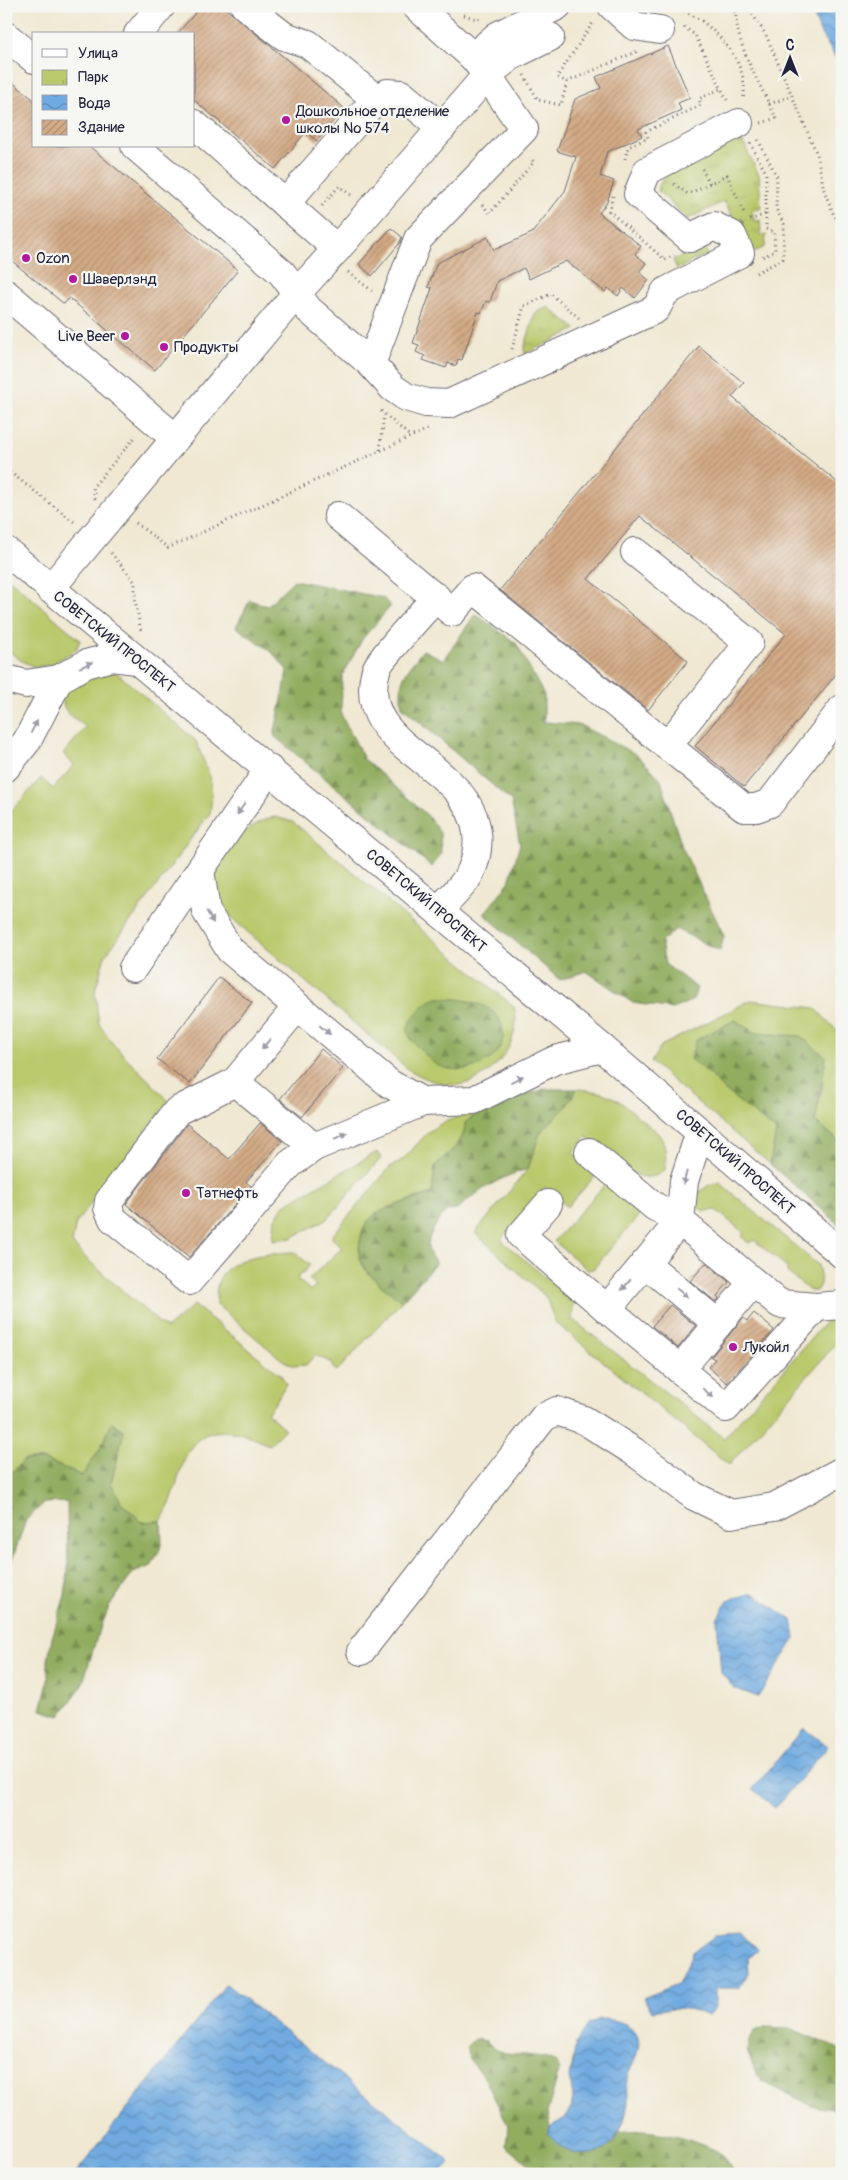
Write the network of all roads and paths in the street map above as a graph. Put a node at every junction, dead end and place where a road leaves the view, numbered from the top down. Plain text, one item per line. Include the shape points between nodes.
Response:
1 (161, 6) edge
2 (245, 6) edge
3 (416, 6) edge
4 (557, 6) edge
5 (682, 6) edge
6 (726, 6) edge
7 (736, 6) edge
8 (747, 6) edge
9 (605, 11) edge
10 (736, 12) junction
11 (140, 32) edge
12 (6, 36) edge
13 (667, 36) joint
14 (550, 37) dead end
15 (32, 57) edge
16 (480, 66) junction
17 (520, 70) dead end
18 (567, 82) junction
19 (792, 96) junction
20 (376, 100) junction
21 (769, 104) junction
22 (749, 122) junction
23 (195, 125) edge
24 (442, 128) junction
25 (648, 138) dead end
26 (137, 148) edge
27 (528, 157) dead end
28 (662, 163) junction
29 (479, 203) dead end
30 (285, 204) junction
31 (615, 208) dead end
32 (609, 211) dead end
33 (748, 221) dead end
34 (842, 228) edge
35 (340, 258) junction
36 (751, 275) dead end
37 (6, 294) edge
38 (296, 294) junction
39 (395, 301) junction
40 (582, 321) dead end
41 (510, 355) dead end
42 (371, 364) junction
43 (449, 404) junction
44 (384, 414) dead end
45 (152, 418) junction
46 (175, 438) junction
47 (380, 450) junction
48 (6, 468) edge
49 (95, 501) dead end
50 (338, 516) dead end
51 (134, 522) dead end
52 (71, 530) dead end
53 (109, 550) dead end
54 (6, 551) edge
55 (635, 552) dead end
56 (50, 588) junction
57 (436, 597) junction
58 (140, 649) junction
59 (6, 679) edge
60 (59, 679) junction
61 (842, 709) edge
62 (667, 746) junction
63 (6, 767) edge
64 (268, 769) junction
65 (200, 870) junction
66 (438, 911) junction
67 (132, 968) dead end
68 (297, 1006) junction
69 (602, 1048) junction
70 (235, 1082) junction
71 (423, 1102) junction
72 (700, 1132) junction
73 (314, 1147) junction
74 (589, 1152) dead end
75 (548, 1204) dead end
76 (680, 1221) junction
77 (842, 1254) edge
78 (645, 1263) junction
79 (753, 1282) junction
80 (829, 1306) edge
81 (607, 1309) junction
82 (718, 1324) junction
83 (680, 1370) junction
84 (842, 1470) edge
85 (361, 1651) dead end

1 - 11 main road
2 - 20 main road via 284,36 308,44
3 - 16 main road
4 - 16 main road via 496,36
5 - 22 path via 684,11 702,21 721,39 738,63 745,86
6 - 10 path
7 - 10 path
8 - 19 path via 766,35
9 - 13 main road via 634,26
9 - 18 path via 557,76
10 - 21 path via 739,39
12 - 15 main road
13 - 18 path
14 - 16 main road via 511,56
16 - 24 main road
16 - 39 main road via 524,129 418,239
17 - 18 path via 538,100 560,105
19 - 21 path
19 - 34 path via 816,154 824,190
20 - 24 main road via 387,93 401,94
20 - 30 main road
21 - 22 path via 776,118
22 - 28 main road
22 - 36 path via 777,177 776,209 784,224 784,259
23 - 30 main road
24 - 35 main road
25 - 28 path
26 - 38 main road via 282,273
27 - 29 path via 534,162 490,212
28 - 33 path via 674,184 688,194 727,175
28 - 43 main road via 647,170 638,194 641,198 690,238 714,226 724,230 732,236 740,253 665,292 656,309
30 - 35 main road
31 - 32 path
35 - 38 main road
35 - 39 path via 372,292
37 - 45 main road
38 - 42 main road via 308,309
38 - 46 main road
39 - 42 main road
40 - 41 path via 551,294 524,306
42 - 43 main road via 406,397 426,403
43 - 47 path via 431,427
44 - 47 path
45 - 46 main road
45 - 49 path via 93,487
46 - 56 main road
47 - 51 path via 168,548
48 - 52 path via 76,524
50 - 57 main road
53 - 58 path via 135,582
54 - 56 main road, СОВЕТСКИЙ ПРОСПЕКТ
55 - 62 main road via 749,643
56 - 58 main road, СОВЕТСКИЙ ПРОСПЕКТ
57 - 62 main road via 452,612 473,588
57 - 66 main road via 376,668 372,689 376,712 385,728 459,791 475,820 478,848 467,879
60 -> 58 main road via 86,664
58 - 64 main road, СОВЕТСКИЙ ПРОСПЕКТ
59 - 60 main road via 26,684
63 -> 60 main road via 27,741
61 - 62 main road via 770,804 756,808 744,808
64 -> 65 main road
64 - 66 main road, СОВЕТСКИЙ ПРОСПЕКТ
65 - 67 main road
65 -> 68 main road via 206,911 230,950
66 - 69 main road, СОВЕТСКИЙ ПРОСПЕКТ
68 -> 70 main road
68 -> 71 main road via 390,1084
71 -> 69 main road via 474,1100 555,1060
69 - 72 main road, СОВЕТСКИЙ ПРОСПЕКТ
70 - 73 main road
70 - 73 main road via 178,1111 109,1201 113,1219 189,1281 290,1164
73 -> 71 main road
72 -> 76 main road via 684,1181
72 - 77 main road, СОВЕТСКИЙ ПРОСПЕКТ
74 - 76 main road via 654,1206
75 - 81 main road via 521,1236
76 - 78 main road
76 - 79 main road
78 -> 81 main road
78 -> 82 main road
79 - 80 main road via 780,1304
79 - 82 main road
83 -> 80 main road via 726,1408
81 - 83 main road
82 - 83 main road
84 - 85 main road via 774,1507 730,1514 694,1496 584,1420 557,1411 544,1417

